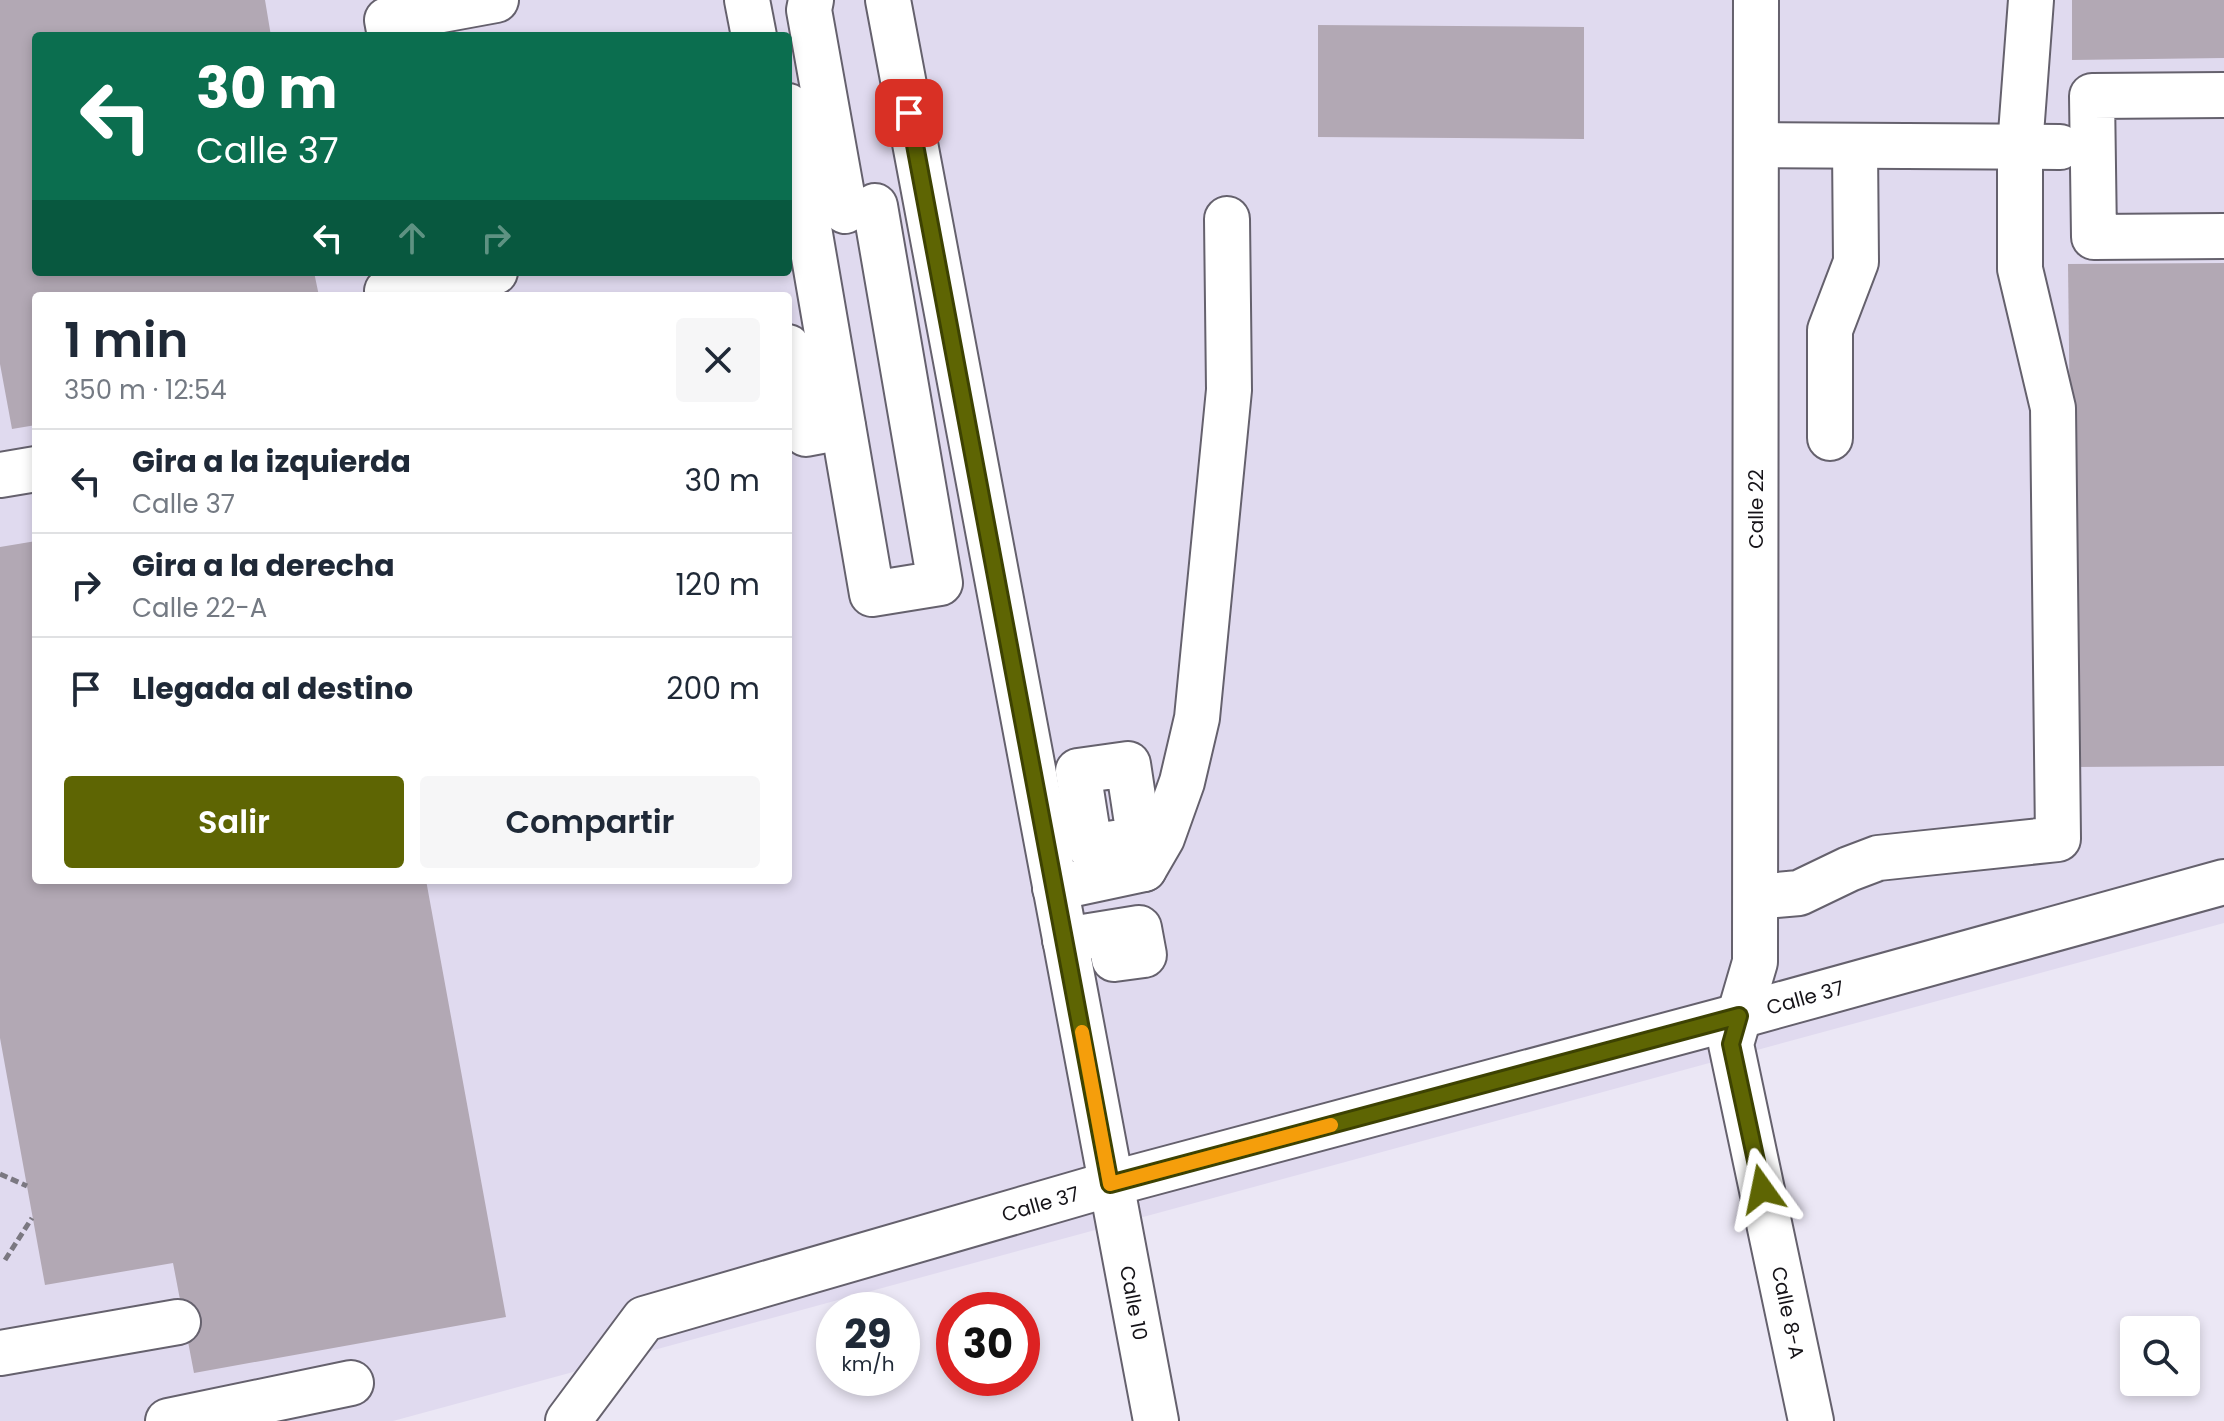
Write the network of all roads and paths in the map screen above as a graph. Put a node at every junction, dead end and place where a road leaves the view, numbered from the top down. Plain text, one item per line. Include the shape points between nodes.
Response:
1 (496, 0) edge
2 (747, 0) edge
3 (769, 0) edge
4 (811, 0) edge
5 (888, 0) edge
6 (1756, 0) edge
7 (2031, 0) edge
8 (389, 32) edge
9 (753, 32) edge
10 (775, 32) edge
11 (2224, 95) edge
12 (792, 117) edge
13 (1756, 145) junction
14 (1855, 146) junction
15 (2040, 147) junction
16 (925, 197) junction
17 (829, 214) edge
18 (1227, 219) dead end
19 (2224, 236) edge
20 (472, 276) edge
21 (387, 291) dead end
22 (801, 336) edge
23 (1830, 438) dead end
24 (32, 470) edge
25 (0, 475) edge
26 (2224, 882) edge
27 (1055, 888) junction
28 (1756, 897) junction
29 (1110, 933) dead end
30 (1065, 940) junction
31 (1739, 1016) junction
32 (0, 1174) edge
33 (1110, 1184) junction
34 (27, 1186) dead end
35 (32, 1218) dead end
36 (5, 1260) dead end
37 (178, 1322) dead end
38 (0, 1353) edge
39 (351, 1383) dead end
40 (168, 1421) edge
41 (568, 1421) edge
42 (1156, 1421) edge
43 (1811, 1421) edge

1 - 8 street via 387,20
2 - 9 street
3 - 10 street
4 - 17 street
5 - 16 street, Calle 10
6 - 13 street, Calle 22
7 - 15 street
11 - 19 street via 2092,96 2094,237
12 - 17 street
13 - 14 street
13 - 28 street, Calle 22
14 - 15 street
14 - 23 street via 1856,262 1830,330
15 - 28 street via 2020,269 2053,408 2058,839 1878,858 1799,893
16 - 17 street
16 - 27 street, Calle 10
17 - 22 street
17 - 22 street via 940,583 872,594 843,427
18 - 27 street via 1229,390 1197,718 1182,782 1162,838 1142,854
20 - 21 street
24 - 25 street
26 - 31 street, Calle 37
27 - 30 street, Calle 10
28 - 31 street, Calle 22 via 1755,962
29 - 30 street
30 - 33 street, Calle 10
31 - 33 street, Calle 37
31 - 43 street, Calle 8-A via 1731,1044
32 - 34 path
33 - 41 street, Calle 37 via 644,1319
33 - 42 street, Calle 10
35 - 36 path
37 - 38 street
39 - 40 street

